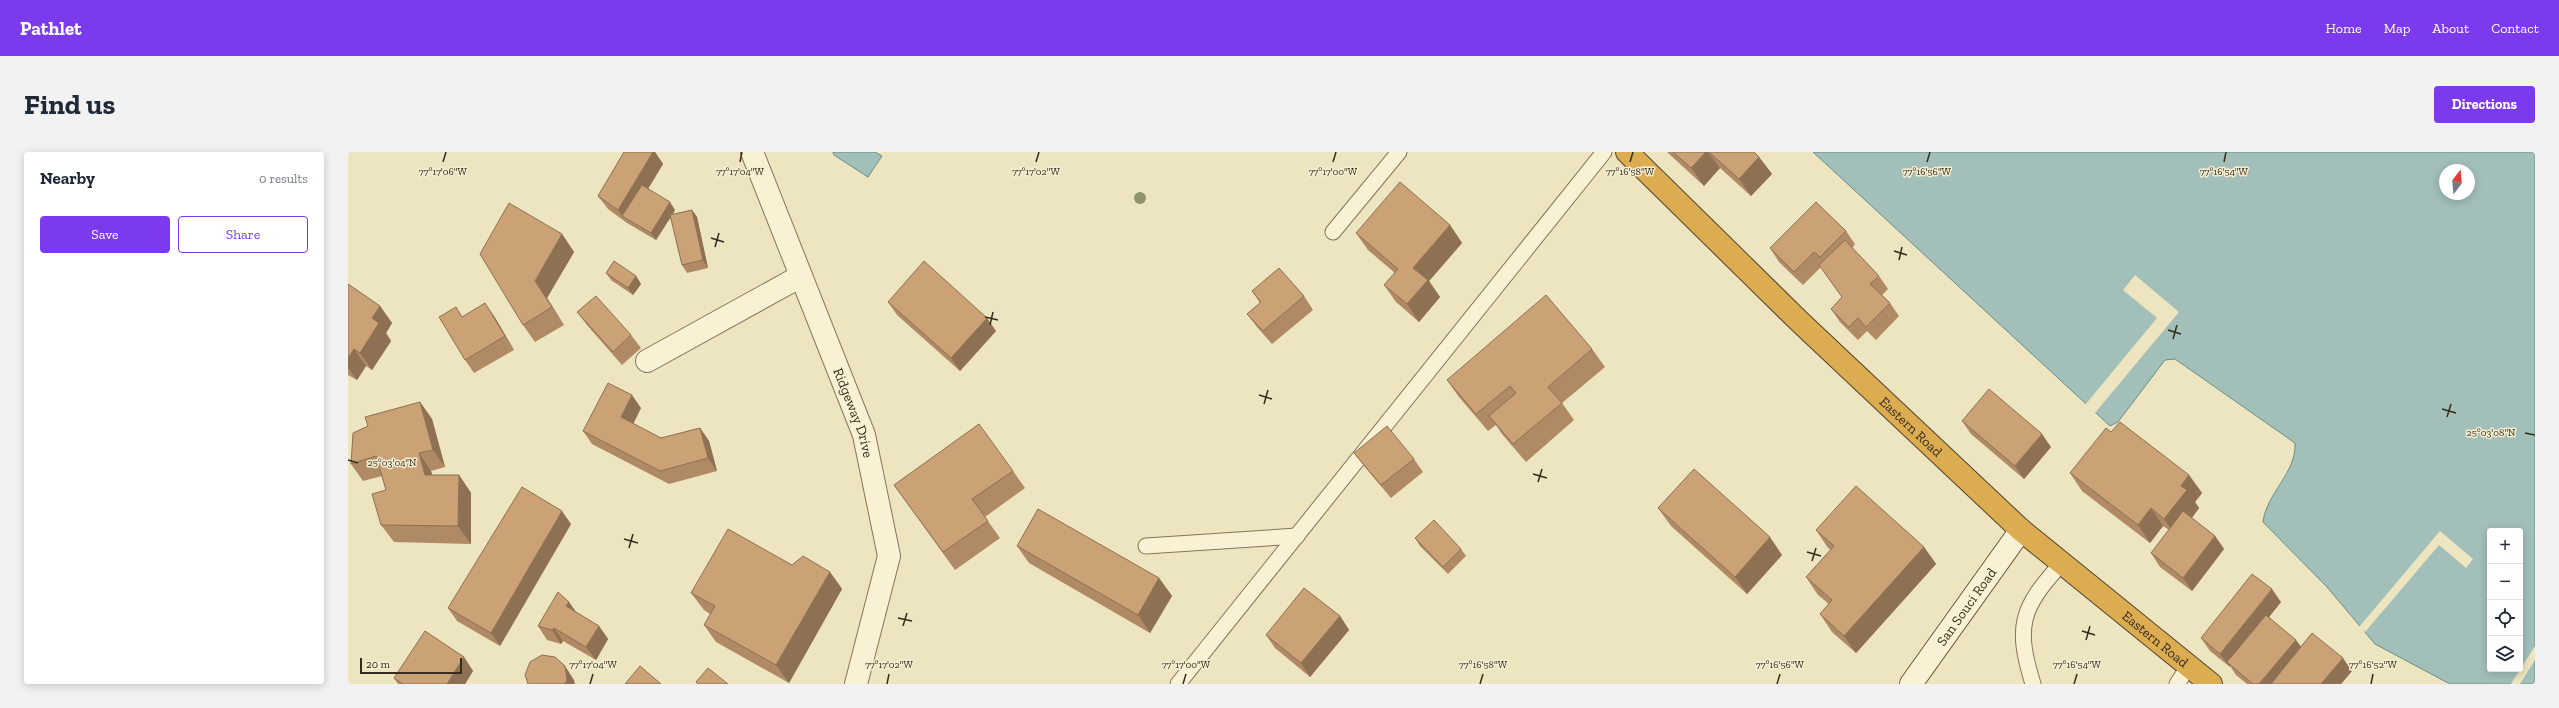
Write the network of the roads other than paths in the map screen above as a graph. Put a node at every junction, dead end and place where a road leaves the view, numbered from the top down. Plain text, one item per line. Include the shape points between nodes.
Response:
1 (752, 152) edge
2 (1399, 152) edge
3 (1604, 152) edge
4 (1627, 152) edge
5 (1332, 232) dead end
6 (801, 276) junction
7 (647, 361) dead end
8 (2021, 530) junction
9 (1297, 536) junction
10 (1146, 546) dead end
11 (2060, 564) junction
12 (2189, 666) junction
13 (856, 684) edge
14 (1178, 684) edge
15 (1911, 684) edge
16 (2033, 684) edge
17 (2177, 684) edge
18 (2211, 684) edge

1 - 6 street, Ridgeway Drive
2 - 5 lane
3 - 9 lane
4 - 8 highway, Eastern Road via 1800,322
6 - 7 street
6 - 13 street, Ridgeway Drive via 864,435 889,556
8 - 11 highway, Eastern Road
8 - 15 street, San Souci Road
9 - 10 lane
9 - 14 lane
11 - 12 highway, Eastern Road
11 - 16 lane via 2034,595 2027,611 2023,632
12 - 17 lane
12 - 18 highway, Eastern Road

